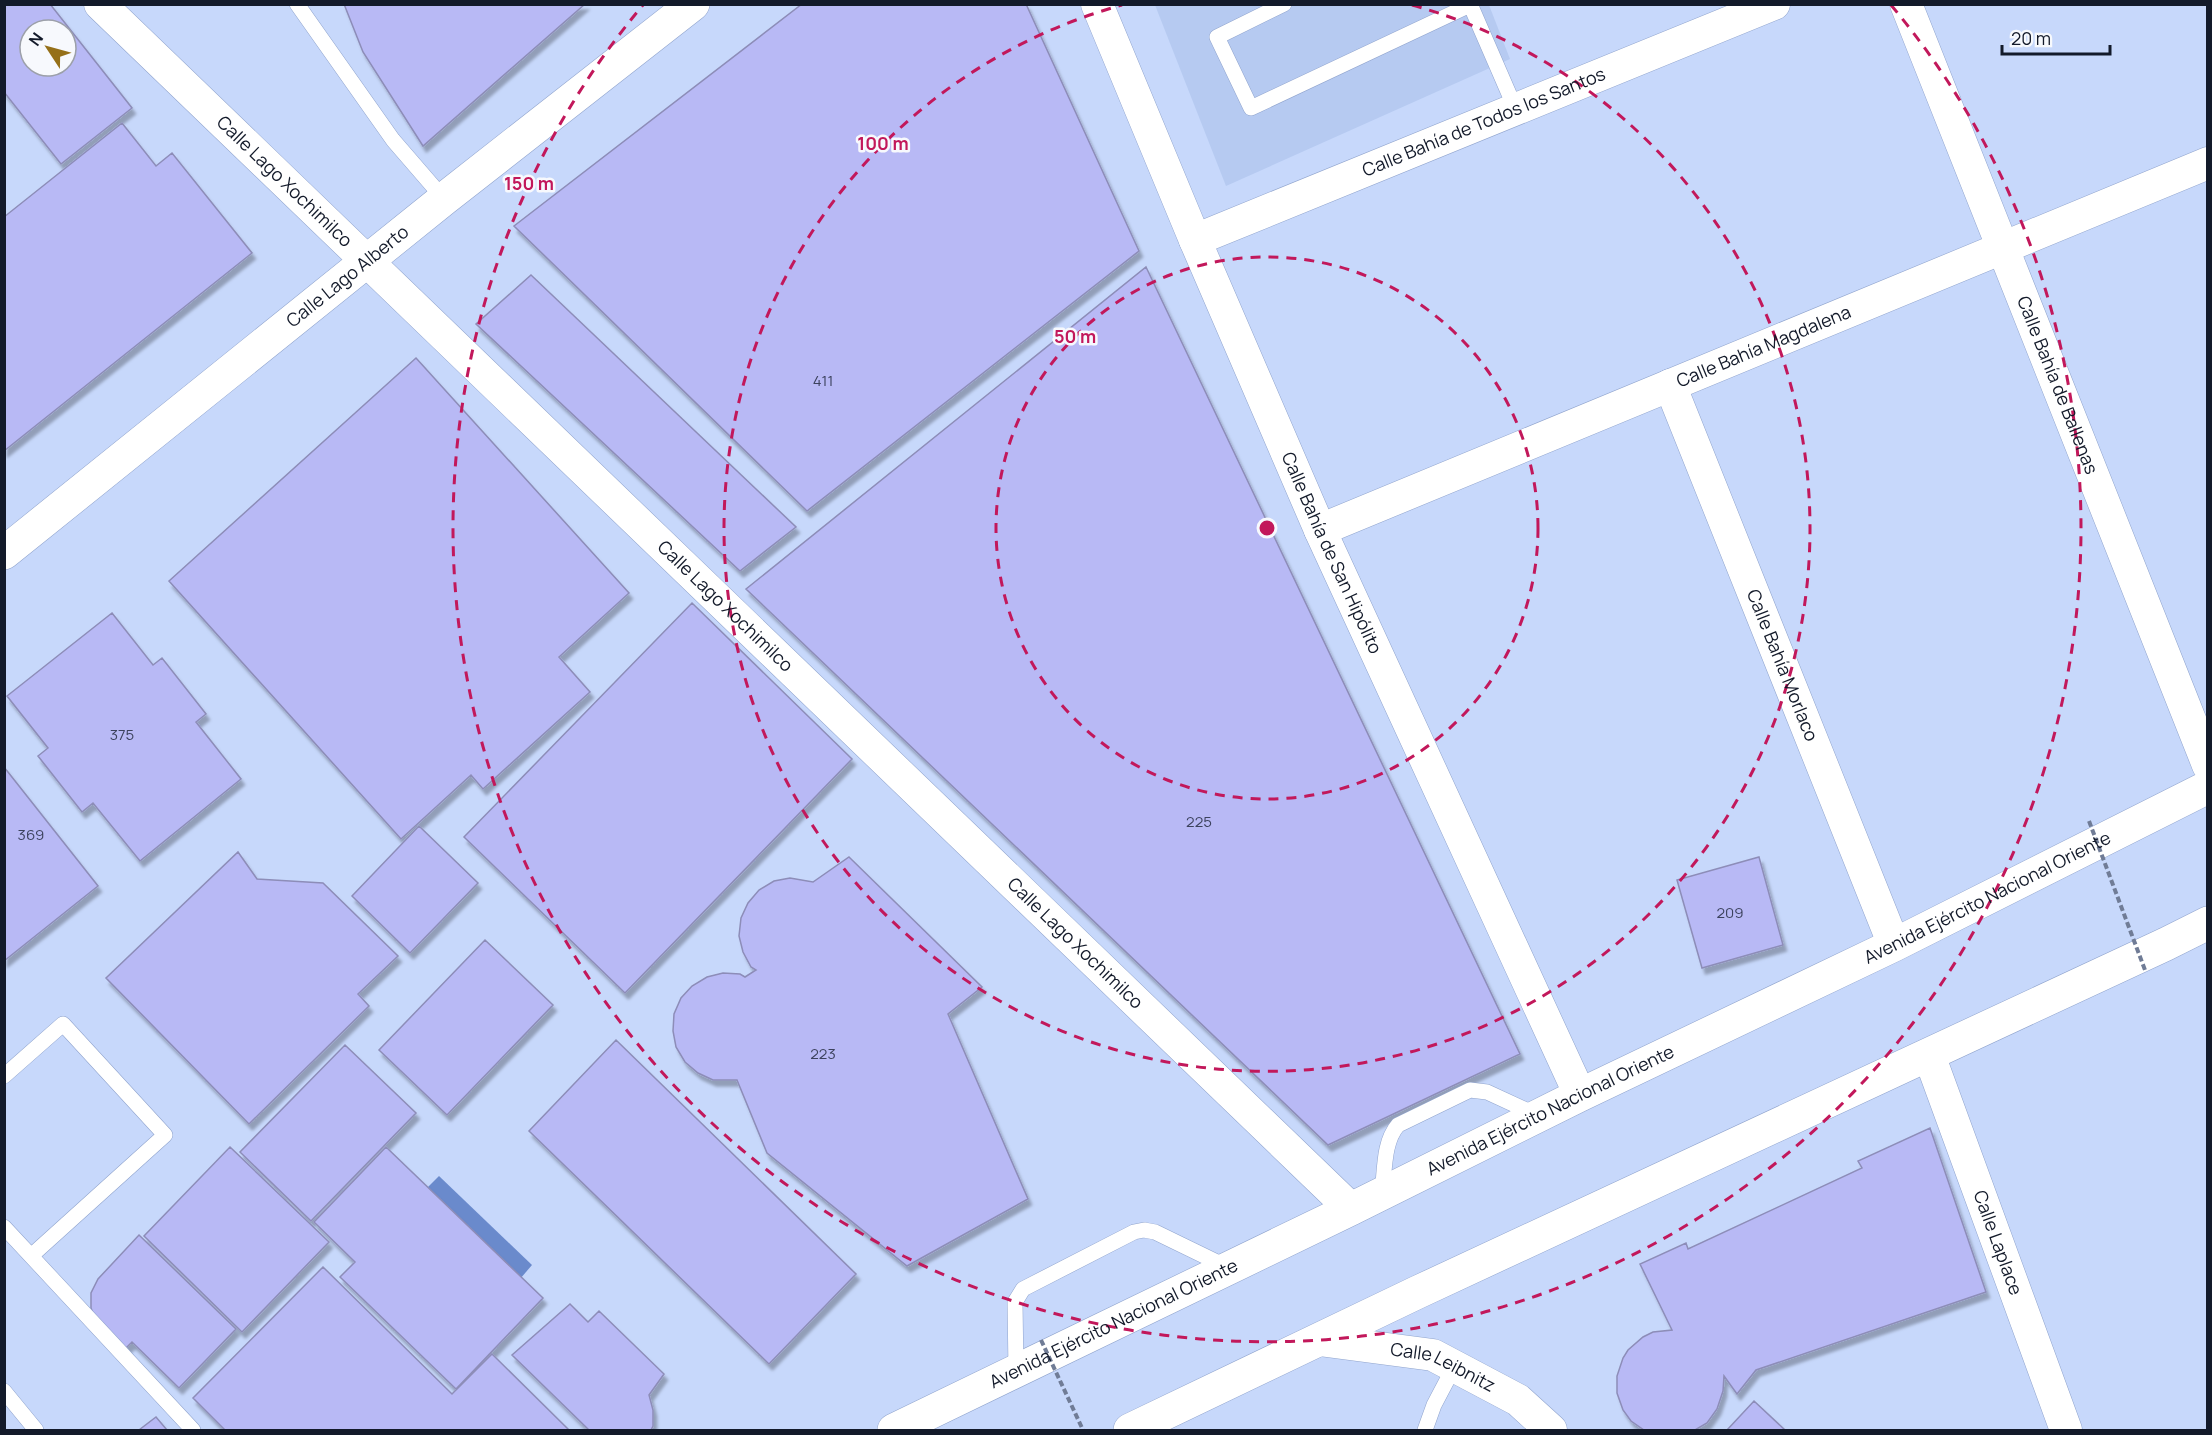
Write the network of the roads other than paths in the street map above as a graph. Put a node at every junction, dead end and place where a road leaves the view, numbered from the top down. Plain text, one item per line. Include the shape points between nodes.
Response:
1 (100, 4) edge
2 (297, 4) edge
3 (693, 4) edge
4 (1097, 4) edge
5 (1284, 4) edge
6 (1774, 4) edge
7 (1906, 4) edge
8 (1470, 5) edge
9 (1516, 110) junction
10 (2208, 163) edge
11 (444, 199) junction
12 (1195, 240) junction
13 (2003, 248) junction
14 (368, 262) junction
15 (1670, 385) junction
16 (1320, 530) junction
17 (4, 553) edge
18 (2208, 765) edge
19 (2208, 787) edge
20 (2208, 923) edge
21 (1894, 945) junction
22 (1929, 1055) junction
23 (4, 1076) edge
24 (1580, 1095) junction
25 (1539, 1116) junction
26 (1382, 1194) junction
27 (1351, 1209) junction
28 (4, 1227) edge
29 (31, 1256) junction
30 (1230, 1268) junction
31 (1319, 1340) junction
32 (1454, 1367) junction
33 (1016, 1371) junction
34 (4, 1391) edge
35 (36, 1431) edge
36 (193, 1431) edge
37 (894, 1431) edge
38 (1130, 1431) edge
39 (1425, 1431) edge
40 (1551, 1431) edge
41 (2066, 1431) edge

1 - 14 street, Calle Lago Xochimilco
2 - 11 lane via 393,140
3 - 11 main road, Calle Lago Alberto
4 - 12 street, Calle Bahía de San Hipólito
5 - 8 lane via 1217,37 1251,108
6 - 9 street, Calle Bahía de Todos los Santos
7 - 13 street, Calle Bahía de Ballenas
8 - 9 lane
9 - 12 street, Calle Bahía de Todos los Santos
10 - 13 street, Calle Bahía Magdalena
11 - 14 main road, Calle Lago Alberto
12 - 16 street, Calle Bahía de San Hipólito
13 - 15 street, Calle Bahía Magdalena
13 - 18 street, Calle Bahía de Ballenas
14 - 17 main road, Calle Lago Alberto
14 - 27 street, Calle Lago Xochimilco
15 - 16 street, Calle Bahía Magdalena
15 - 21 street, Calle Bahía Morlaco
16 - 24 street, Calle Bahía de San Hipólito
19 - 21 main road, Avenida Ejército Nacional Oriente
20 - 22 main road
21 - 24 main road, Avenida Ejército Nacional Oriente
22 - 31 main road
22 - 41 street, Calle Laplace
23 - 29 lane via 63,1024 165,1134
24 - 25 main road, Avenida Ejército Nacional Oriente
25 - 26 main road, Avenida Ejército Nacional Oriente
25 - 26 lane via 1487,1092 1470,1090 1398,1125 1388,1142
26 - 27 main road, Avenida Ejército Nacional Oriente
27 - 30 main road, Avenida Ejército Nacional Oriente
28 - 29 lane
29 - 36 lane
30 - 33 main road, Avenida Ejército Nacional Oriente
30 - 33 lane via 1155,1232 1134,1232 1017,1295
31 - 32 street, Calle Leibnitz via 1433,1356
31 - 38 main road
32 - 39 lane
32 - 40 street, Calle Leibnitz via 1518,1400
33 - 37 main road, Avenida Ejército Nacional Oriente
34 - 35 lane

